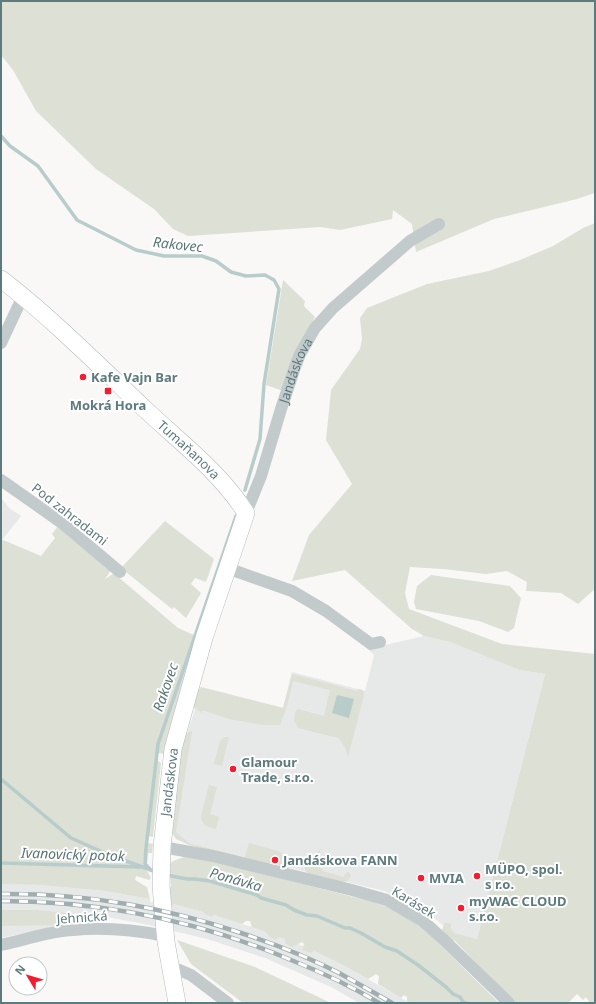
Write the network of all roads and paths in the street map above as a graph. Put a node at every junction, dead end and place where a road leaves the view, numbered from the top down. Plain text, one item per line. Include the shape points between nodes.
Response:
1 (439, 224) dead end
2 (1, 279) edge
3 (23, 296) junction
4 (1, 343) edge
5 (1, 480) edge
6 (246, 513) junction
7 (227, 568) junction
8 (120, 572) dead end
9 (380, 642) dead end
10 (162, 847) junction
11 (165, 936) junction
12 (1, 945) edge
13 (170, 966) junction
14 (177, 1003) edge
15 (228, 1003) edge
16 (509, 1003) edge

1 - 6 street, Jandáskova via 410,241 333,308 315,328 295,367 261,476
2 - 3 street, Tumaňanova
3 - 4 street
3 - 6 street, Tumaňanova via 213,471
5 - 8 street, Pod zahradami via 62,523
6 - 7 street, Jandáskova
7 - 9 street via 292,591 326,611 371,644
7 - 10 street, Jandáskova via 173,749
10 - 11 street, Jandáskova via 161,882
10 - 16 street, Karásek via 213,856 387,900 423,921
11 - 12 street, Jehnická via 122,929 72,930
11 - 13 street, Jandáskova
13 - 14 street, Jandáskova
13 - 15 street via 191,975

